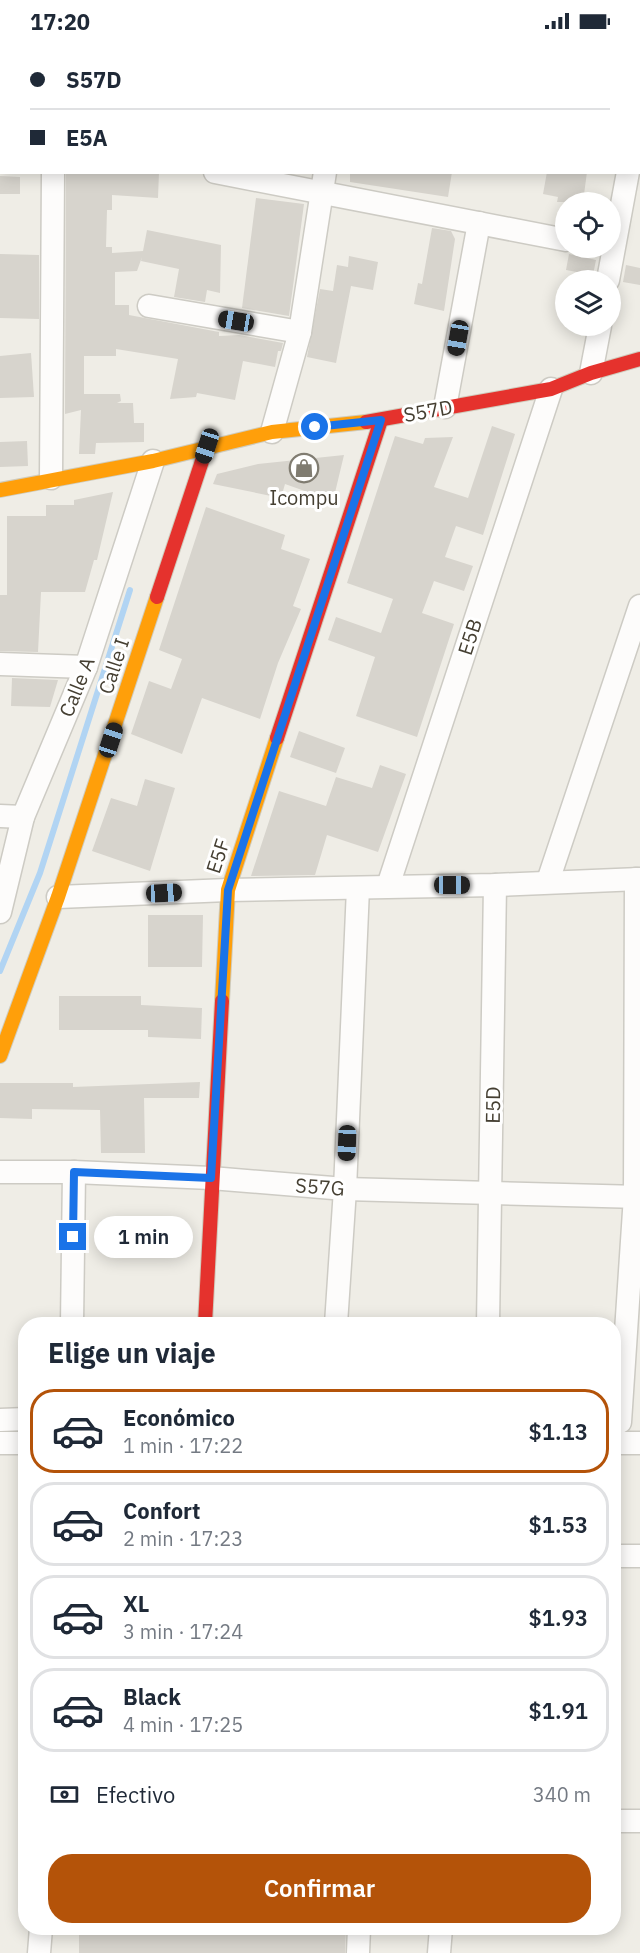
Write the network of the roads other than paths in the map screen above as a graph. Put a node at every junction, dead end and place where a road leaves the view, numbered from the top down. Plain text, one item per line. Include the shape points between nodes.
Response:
1 (53, 174) edge
2 (236, 174) edge
3 (627, 174) edge
4 (322, 182) edge
5 (621, 199) edge
6 (479, 223) junction
7 (555, 238) edge
8 (149, 306) dead end
9 (300, 332) junction
10 (598, 336) edge
11 (640, 359) edge
12 (591, 373) junction
13 (551, 389) junction
14 (445, 408) junction
15 (381, 420) junction
16 (272, 432) junction
17 (207, 446) junction
18 (153, 461) junction
19 (51, 478) junction
20 (0, 490) edge
21 (640, 606) edge
22 (0, 664) edge
23 (86, 667) junction
24 (0, 816) edge
25 (23, 817) junction
26 (638, 879) edge
27 (548, 881) junction
28 (495, 885) junction
29 (388, 886) junction
30 (358, 888) junction
31 (228, 890) junction
32 (58, 897) junction
33 (0, 912) edge
34 (0, 1056) edge
35 (0, 1172) edge
36 (74, 1172) junction
37 (211, 1178) junction
38 (345, 1189) junction
39 (492, 1193) junction
40 (638, 1197) edge
41 (72, 1317) edge
42 (205, 1317) edge
43 (336, 1317) edge
44 (488, 1317) edge
45 (18, 1419) edge
46 (0, 1420) edge
47 (622, 1427) edge
48 (0, 1443) edge
49 (18, 1443) edge
50 (640, 1443) edge
51 (621, 1556) edge
52 (640, 1556) edge
53 (621, 1821) edge
54 (639, 1821) edge
55 (40, 1935) edge
56 (359, 1935) edge
57 (440, 1935) edge
58 (39, 1953) edge
59 (358, 1953) edge
60 (439, 1953) edge

1 - 19 street
2 - 4 street
3 - 5 street
4 - 6 street
4 - 9 street
6 - 7 street
6 - 14 street
8 - 9 street
9 - 16 street
10 - 12 street
11 - 12 street, S57D
12 - 13 street, S57D
13 - 14 street, S57D
13 - 29 street, E5B
14 - 15 street, S57D
15 - 16 street, S57D
15 - 31 street, E5F
16 - 17 street, S57D
17 - 18 street, S57D
17 - 32 street, Calle I
18 - 19 street, S57D
18 - 23 street, Calle A
19 - 20 street, S57D
21 - 27 street
22 - 23 street
23 - 25 street, Calle A
24 - 25 street
25 - 33 street, Calle A
26 - 27 street
26 - 40 street
27 - 28 street
28 - 29 street
28 - 39 street, E5D
29 - 30 street
30 - 31 street
30 - 38 street
31 - 32 street
31 - 37 street, E5F
32 - 34 street, Calle I
35 - 36 street, S57G
36 - 37 street, S57G
36 - 41 street
37 - 38 street, S57G
37 - 42 street, E5F
38 - 39 street, S57G
38 - 43 street
39 - 40 street, S57G
39 - 44 street, E5D
40 - 47 street
45 - 46 street
47 - 50 street
48 - 49 street
51 - 52 street
53 - 54 street
55 - 58 street
56 - 59 street
57 - 60 street

